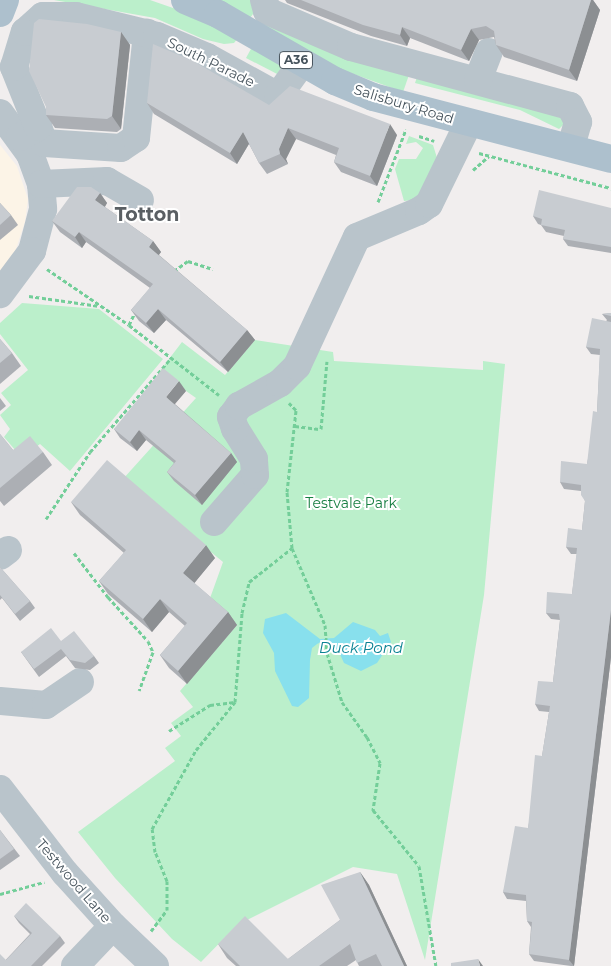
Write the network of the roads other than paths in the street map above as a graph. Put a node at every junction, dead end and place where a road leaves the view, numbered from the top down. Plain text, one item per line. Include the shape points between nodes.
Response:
1 (188, 0) edge
2 (264, 0) edge
3 (147, 33) junction
4 (489, 52) dead end
5 (302, 63) junction
6 (478, 80) junction
7 (14, 121) edge
8 (462, 135) junction
9 (571, 147) junction
10 (611, 159) edge
11 (41, 184) junction
12 (140, 200) dead end
13 (1, 293) edge
14 (214, 522) dead end
15 (80, 682) dead end
16 (0, 701) edge
17 (0, 789) edge
18 (113, 926) junction
19 (75, 966) edge
20 (155, 966) edge

1 - 5 main road, Salisbury Road / A36
2 - 6 street via 267,11 351,47
3 - 5 street, South Parade via 207,57 278,96
3 - 7 street, South Parade via 76,16 43,16 25,32 14,67
3 - 7 street via 136,138 121,148 44,143
4 - 6 street
5 - 8 main road, Salisbury Road / A36 via 373,97 407,120
6 - 9 street via 570,106 578,122
7 - 11 street
8 - 9 main road, Salisbury Road / A36
8 - 14 street via 429,204 358,237 297,366 270,388 239,406 231,417 254,460 255,475
9 - 10 main road, Salisbury Road / A36
11 - 12 street via 107,181
11 - 13 street via 41,223 29,257
15 - 16 street via 46,705
17 - 18 street, Testwood Lane via 65,873
18 - 19 street
18 - 20 street, Testwood Lane

